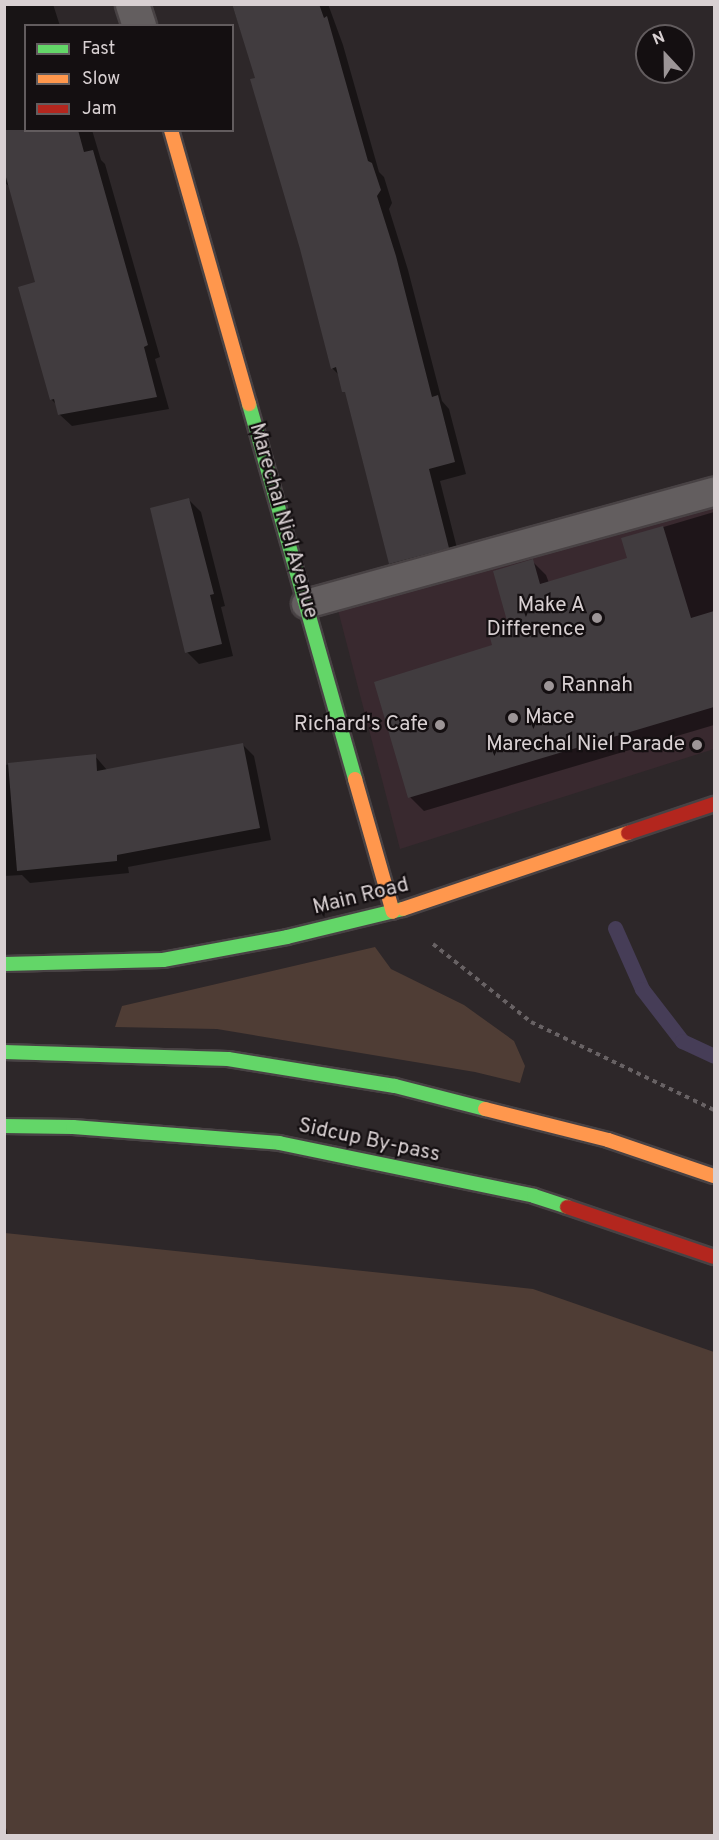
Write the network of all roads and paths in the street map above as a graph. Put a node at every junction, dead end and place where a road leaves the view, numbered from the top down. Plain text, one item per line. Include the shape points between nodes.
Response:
1 (132, 4) edge
2 (138, 24) edge
3 (172, 132) edge
4 (714, 492) edge
5 (306, 604) junction
6 (714, 804) edge
7 (393, 912) junction
8 (4, 964) edge
9 (4, 1052) edge
10 (714, 1110) edge
11 (4, 1126) edge
12 (714, 1176) edge
13 (714, 1257) edge

1 - 2 street
3 - 5 main road, Marechal Niel Avenue
4 - 5 lane
5 - 7 main road, Marechal Niel Avenue
6 - 7 main road, Main Road
7 - 8 main road, Main Road via 163,960
7 - 10 path via 531,1023
9 - 12 main road via 228,1059 395,1086 608,1140
11 - 13 main road, Sidcup By-pass via 73,1127 279,1143 534,1196

